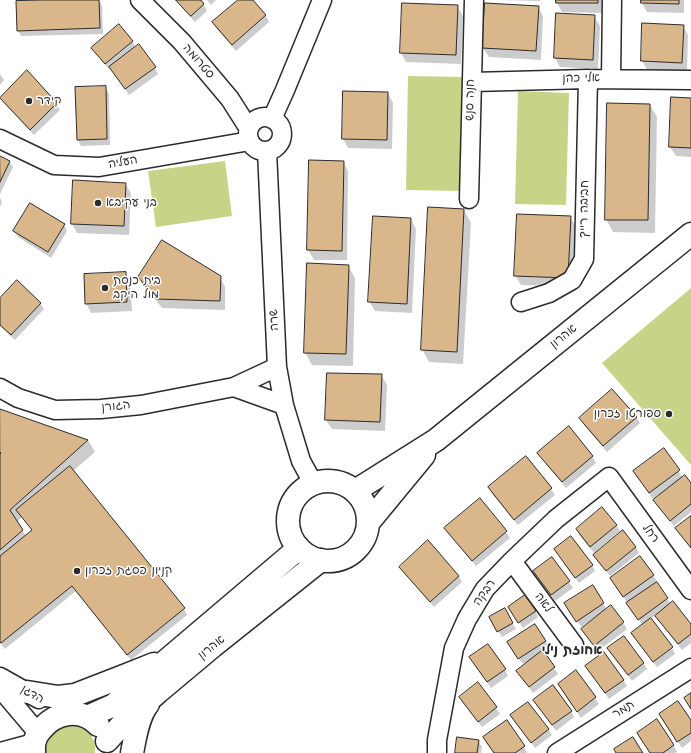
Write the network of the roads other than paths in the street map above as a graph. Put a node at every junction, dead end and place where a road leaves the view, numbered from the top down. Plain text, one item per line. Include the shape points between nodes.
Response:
1 (140, 0) edge
2 (322, 0) edge
3 (474, 0) edge
4 (612, 0) edge
5 (588, 79) junction
6 (611, 79) junction
7 (691, 80) edge
8 (472, 82) junction
9 (272, 119) junction
10 (249, 135) junction
11 (0, 139) edge
12 (267, 151) junction
13 (470, 199) dead end
14 (691, 234) edge
15 (521, 302) dead end
16 (277, 367) junction
17 (234, 387) junction
18 (0, 388) edge
19 (284, 405) junction
20 (436, 440) junction
21 (609, 477) joint
22 (314, 483) junction
23 (355, 491) junction
24 (368, 522) junction
25 (299, 548) junction
26 (321, 560) junction
27 (512, 561) junction
28 (691, 590) edge
29 (574, 645) dead end
30 (173, 655) junction
31 (691, 668) edge
32 (0, 676) edge
33 (0, 688) edge
34 (27, 692) junction
35 (158, 692) junction
36 (64, 714) junction
37 (87, 717) junction
38 (35, 743) edge
39 (108, 747) edge
40 (0, 752) edge
41 (132, 753) edge
42 (437, 753) edge
43 (557, 753) edge

1 - 10 street, סטרומה via 182,42 230,99
2 - 9 street
3 - 8 street, חנה סנש
4 - 6 street
5 - 6 street, אלי כהן
5 - 8 street, אלי כהן
5 - 15 street, חביבה רייך via 584,260 572,280 550,293
6 - 7 street, אלי כהן
8 - 13 street, חנה סנש
9 - 10 street via 256,120
9 - 12 street via 280,126 282,137 277,147
10 - 11 street, העליה via 99,167 54,165
10 - 12 street via 256,149
12 - 16 street, שרה
14 - 20 street, אהרון
16 - 17 street, הגורן
16 - 19 street, שרה
17 - 18 street, הגורן via 141,405 55,410 18,398
17 - 19 street
19 - 22 street, שרה via 301,460
20 - 23 street, אהרון
20 - 24 street, אהרון
21 - 27 street, רבקה via 556,519
21 - 28 street, רחל
22 - 23 street via 334,481 345,484
22 - 25 street via 300,492 289,514 288,526
23 - 24 street via 363,500
24 - 26 street via 364,538 357,549 334,560
25 - 26 street via 309,556
25 - 30 street, אהרון
26 - 35 street, אהרון
27 - 29 street, לאה
27 - 42 street, רבקה via 485,589 454,648 437,740
30 - 34 street via 75,695 58,697
30 - 37 street, אהרון via 114,705
31 - 43 street, תמר
32 - 34 street, הדגן
33 - 38 street, הדגן
34 - 36 street, הדגן
35 - 39 street, אהרון via 125,721
35 - 41 street via 145,708 136,731
36 - 37 street
36 - 38 street via 44,725
37 - 39 street via 104,732
38 - 40 street

